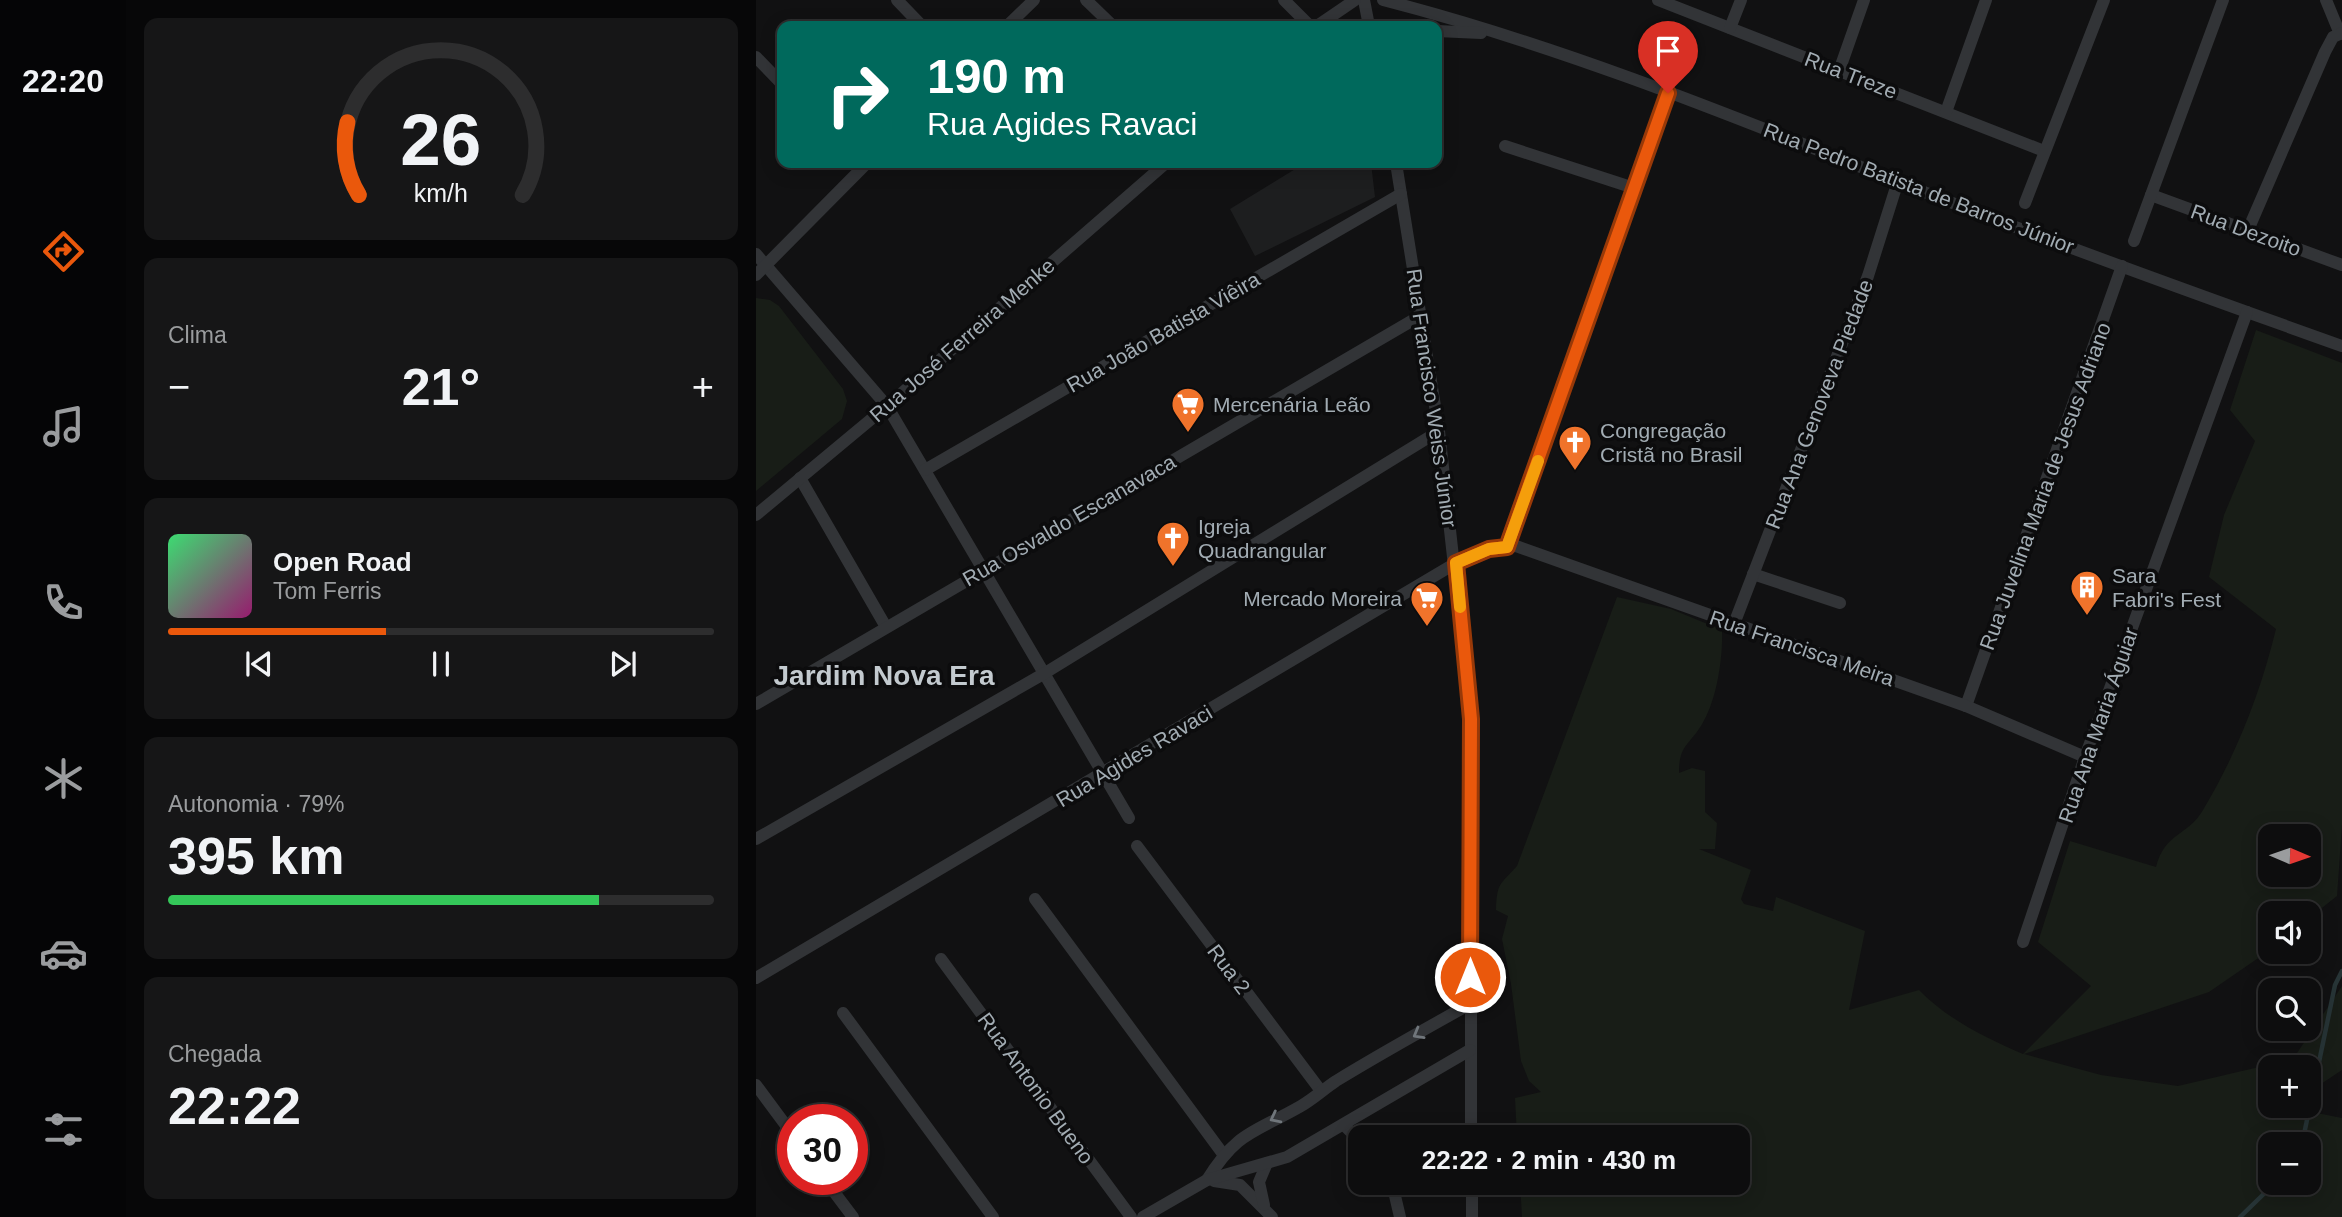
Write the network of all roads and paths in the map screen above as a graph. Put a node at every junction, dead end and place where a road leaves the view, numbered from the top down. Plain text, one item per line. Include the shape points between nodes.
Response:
1 (897, 0) edge
2 (1034, 0) edge
3 (1086, 0) edge
4 (1284, 0) edge
5 (1355, 0) edge
6 (1364, 0) edge
7 (1383, 0) edge
8 (1658, 0) edge
9 (1741, 0) edge
10 (1864, 0) edge
11 (1986, 0) edge
12 (2104, 0) edge
13 (2223, 0) edge
14 (2326, 0) edge
15 (917, 21) edge
16 (1012, 21) edge
17 (1108, 21) edge
18 (1305, 21) edge
19 (1324, 21) edge
20 (1368, 21) edge
21 (1730, 28) junction
22 (1442, 31) edge
23 (2341, 33) edge
24 (1495, 34) junction
25 (756, 57) edge
26 (1839, 71) junction
27 (777, 79) edge
28 (1668, 93) junction
29 (1945, 112) junction
30 (1505, 146) dead end
31 (2044, 151) junction
32 (858, 168) edge
33 (1160, 168) edge
34 (1397, 168) edge
35 (1898, 181) junction
36 (1634, 188) junction
37 (1401, 194) junction
38 (2151, 195) junction
39 (2025, 203) dead end
40 (2248, 230) junction
41 (2134, 241) dead end
42 (756, 254) edge
43 (767, 264) junction
44 (2342, 265) edge
45 (2122, 266) junction
46 (756, 275) edge
47 (2247, 312) junction
48 (1420, 316) junction
49 (2342, 346) edge
50 (887, 406) junction
51 (1439, 432) junction
52 (925, 470) junction
53 (800, 478) junction
54 (756, 515) edge
55 (1512, 547) junction
56 (1456, 563) junction
57 (984, 569) junction
58 (1753, 575) junction
59 (1840, 603) dead end
60 (1734, 624) junction
61 (886, 627) junction
62 (1045, 673) junction
63 (756, 704) edge
64 (1966, 706) junction
65 (2085, 757) junction
66 (1104, 774) junction
67 (1129, 818) dead end
68 (756, 839) edge
69 (1137, 846) dead end
70 (1035, 899) dead end
71 (2023, 942) dead end
72 (941, 959) dead end
73 (756, 978) edge
74 (1470, 1004) junction
75 (843, 1013) dead end
76 (1471, 1051) junction
77 (756, 1085) edge
78 (1321, 1091) junction
79 (777, 1113) edge
80 (1343, 1125) junction
81 (1471, 1125) edge
82 (1348, 1130) edge
83 (1223, 1154) junction
84 (1267, 1163) junction
85 (1207, 1180) junction
86 (836, 1195) edge
87 (1395, 1195) edge
88 (1472, 1195) edge
89 (1269, 1213) edge
90 (853, 1217) edge
91 (993, 1217) edge
92 (1131, 1217) edge
93 (1143, 1217) edge
94 (1400, 1217) edge
95 (1472, 1217) edge

1 - 15 street
2 - 16 street
3 - 17 street
4 - 18 street
5 - 19 street
6 - 20 street
7 - 24 street, Rua Pedro Batista de Barros Júnior
8 - 21 street, Rua Treze
9 - 21 street
10 - 26 street
11 - 29 street
12 - 31 street
13 - 38 street
14 - 23 street
21 - 26 street, Rua Treze
22 - 24 street, Rua Pedro Batista de Barros Júnior
23 - 40 street via 2333,37 2325,52
24 - 28 street, Rua Pedro Batista de Barros Júnior
25 - 27 street
26 - 29 street, Rua Treze
28 - 35 street, Rua Pedro Batista de Barros Júnior
28 - 36 street
29 - 31 street, Rua Treze
30 - 36 street
31 - 39 street
32 - 43 street
33 - 50 street, Rua José Ferreira Menke
34 - 37 street, Rua Francisco Weiss Júnior
35 - 45 street, Rua Pedro Batista de Barros Júnior
35 - 58 street, Rua Ana Genoveva Piedade via 1868,276
36 - 55 street
37 - 48 street, Rua Francisco Weiss Júnior
37 - 52 street, Rua João Batista Viêira
38 - 40 street, Rua Dezoito
38 - 41 street
40 - 44 street, Rua Dezoito
42 - 43 street
43 - 46 street
43 - 50 street
45 - 47 street, Rua Pedro Batista de Barros Júnior
45 - 64 street, Rua Juvelina Maria de Jesus Adriano
47 - 49 street, Rua Pedro Batista de Barros Júnior
47 - 65 street, Rua Ana Maria Águiar
48 - 51 street, Rua Francisco Weiss Júnior
48 - 57 street, Rua Osvaldo Escanavaca
50 - 52 street
50 - 53 street, Rua José Ferreira Menke
51 - 56 street, Rua Francisco Weiss Júnior
51 - 62 street
52 - 57 street
53 - 54 street, Rua José Ferreira Menke
53 - 61 street
55 - 56 street, Rua Agides Ravaci via 1489,549
55 - 60 street, Rua Francisca Meira
56 - 66 street, Rua Agides Ravaci
56 - 74 street, Rua Francisco Weiss Júnior via 1471,719
57 - 61 street, Rua Osvaldo Escanavaca
57 - 62 street
58 - 59 street
58 - 60 street, Rua Ana Genoveva Piedade
60 - 64 street, Rua Francisca Meira
61 - 63 street, Rua Osvaldo Escanavaca
62 - 66 street
62 - 68 street
64 - 65 street, Rua Francisca Meira
65 - 71 street, Rua Ana Maria Águiar
66 - 67 street
66 - 73 street, Rua Agides Ravaci
69 - 78 street, Rua 2
70 - 83 street
72 - 92 street, Rua Antonio Bueno
74 - 76 street, Rua Francisco Weiss Júnior
74 -> 78 street
75 - 91 street
76 - 80 street
76 - 81 street, Rua Francisco Weiss Júnior
77 - 79 street
78 -> 83 street via 1241,1138
80 - 82 street
80 - 84 street via 1287,1157
83 - 85 street
84 - 85 street
84 - 89 street via 1259,1182
85 - 89 street via 1240,1185
85 - 93 street
86 - 90 street
87 - 94 street
88 - 95 street

